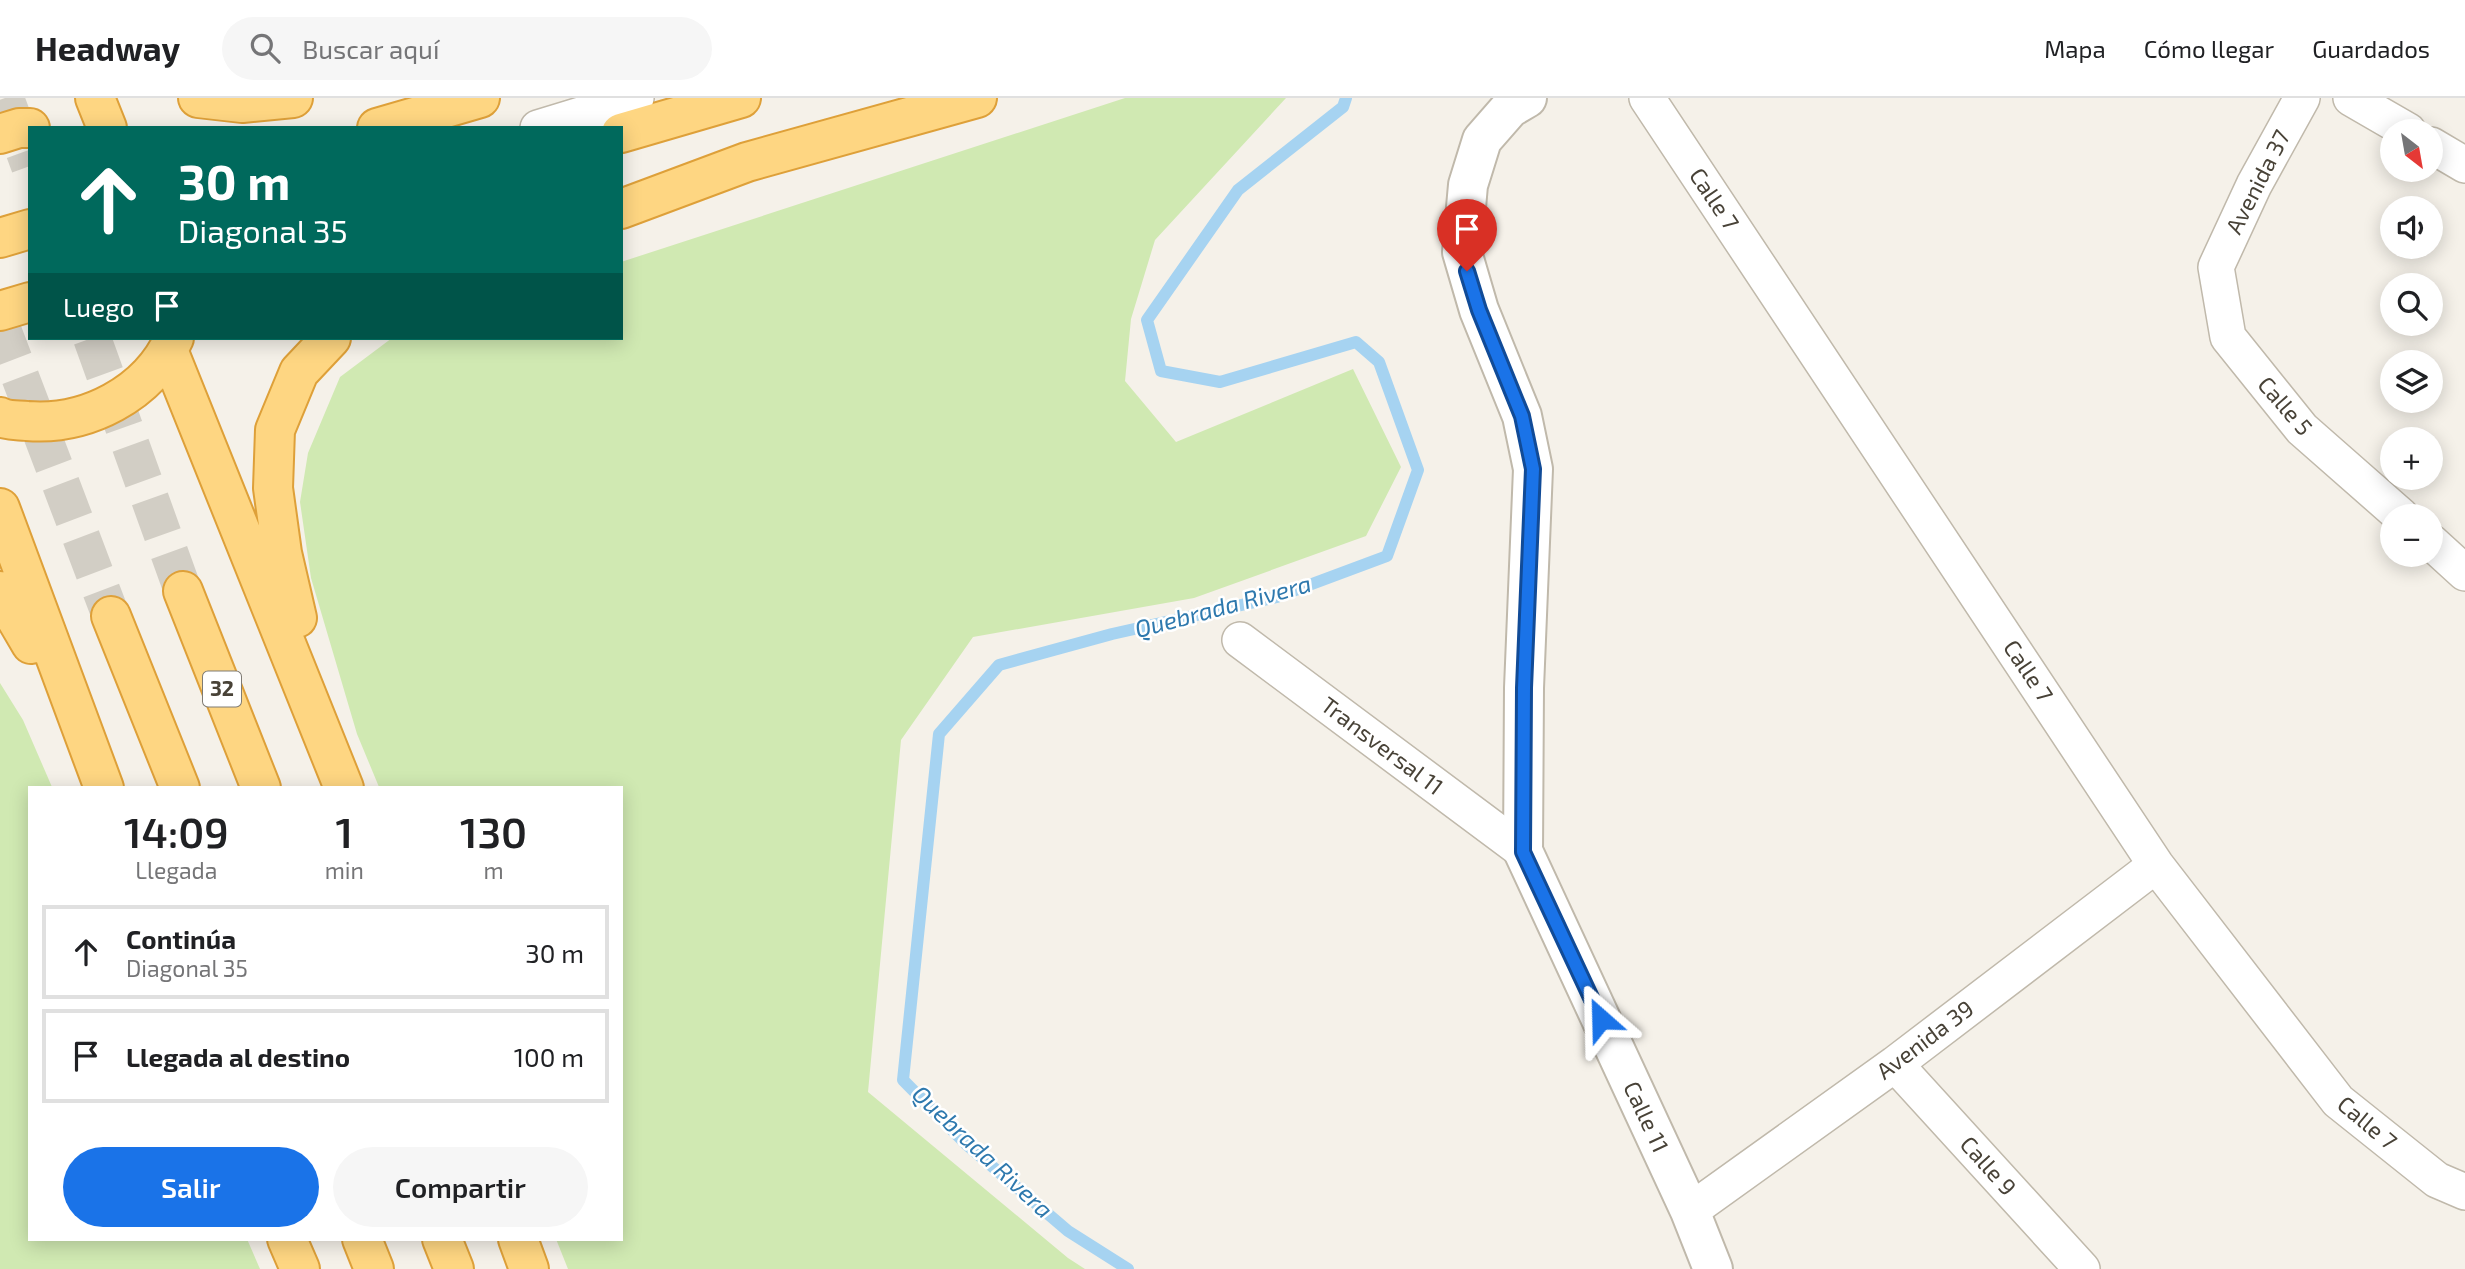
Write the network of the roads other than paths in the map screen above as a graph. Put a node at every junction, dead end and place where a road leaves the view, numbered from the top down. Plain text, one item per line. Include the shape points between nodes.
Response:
1 (95, 98) edge
2 (198, 98) edge
3 (293, 98) edge
4 (480, 98) edge
5 (486, 98) edge
6 (636, 98) edge
7 (741, 98) edge
8 (977, 98) edge
9 (1527, 98) edge
10 (1647, 98) edge
11 (2302, 98) edge
12 (2351, 98) edge
13 (2387, 119) edge
14 (106, 126) edge
15 (384, 126) edge
16 (421, 126) edge
17 (545, 126) edge
18 (28, 128) edge
19 (623, 132) edge
20 (0, 134) edge
21 (2443, 152) edge
22 (747, 162) junction
23 (2465, 165) edge
24 (623, 180) edge
25 (623, 208) edge
26 (28, 230) edge
27 (0, 238) edge
28 (2216, 267) joint
29 (28, 303) edge
30 (0, 310) edge
31 (329, 340) edge
32 (171, 344) edge
33 (0, 417) edge
34 (2387, 504) edge
35 (0, 508) edge
36 (2443, 553) edge
37 (2465, 573) edge
38 (183, 590) tunnel mouth
39 (0, 591) edge
40 (111, 617) tunnel mouth
41 (1240, 640) dead end
42 (83, 734) junction
43 (327, 743) junction
44 (103, 786) edge
45 (179, 786) edge
46 (260, 786) edge
47 (343, 786) edge
48 (1523, 852) junction
49 (2156, 865) junction
50 (1895, 1063) junction
51 (2465, 1192) edge
52 (1690, 1211) junction
53 (288, 1241) edge
54 (363, 1241) edge
55 (443, 1241) edge
56 (519, 1241) edge
57 (300, 1269) edge
58 (374, 1269) edge
59 (454, 1269) edge
60 (529, 1269) edge
61 (1713, 1269) edge
62 (2082, 1269) edge

1 - 14 highway
2 - 3 highway via 242,103
4 - 15 highway
5 - 16 highway
6 - 17 street
7 - 19 highway
8 - 22 highway
9 - 48 street via 1510,108 1482,140 1468,185 1462,252 1479,310 1522,416 1533,469
10 - 49 street, Calle 7
11 - 28 street, Avenida 37
12 - 13 street
18 - 20 highway
21 - 23 street
22 - 24 highway
22 - 25 highway
26 - 27 highway
28 - 34 street, Calle 5 via 2228,337 2302,429
29 - 30 highway
31 - 43 highway via 299,372 275,430 273,488 282,553
32 - 33 highway via 138,386 98,412 52,423
32 - 43 highway
35 - 42 highway
36 - 37 street
38 - 46 highway, 32
39 - 42 highway
40 - 45 highway
41 - 48 street, Transversal 11
42 - 44 highway
43 - 47 highway
48 - 52 street, Calle 11
49 - 50 street, Avenida 39
49 - 51 street, Calle 7 via 2338,1101 2437,1180
50 - 52 street, Avenida 39
50 - 62 street, Calle 9
52 - 61 street, Calle 11
53 - 57 highway
54 - 58 highway
55 - 59 highway
56 - 60 highway

